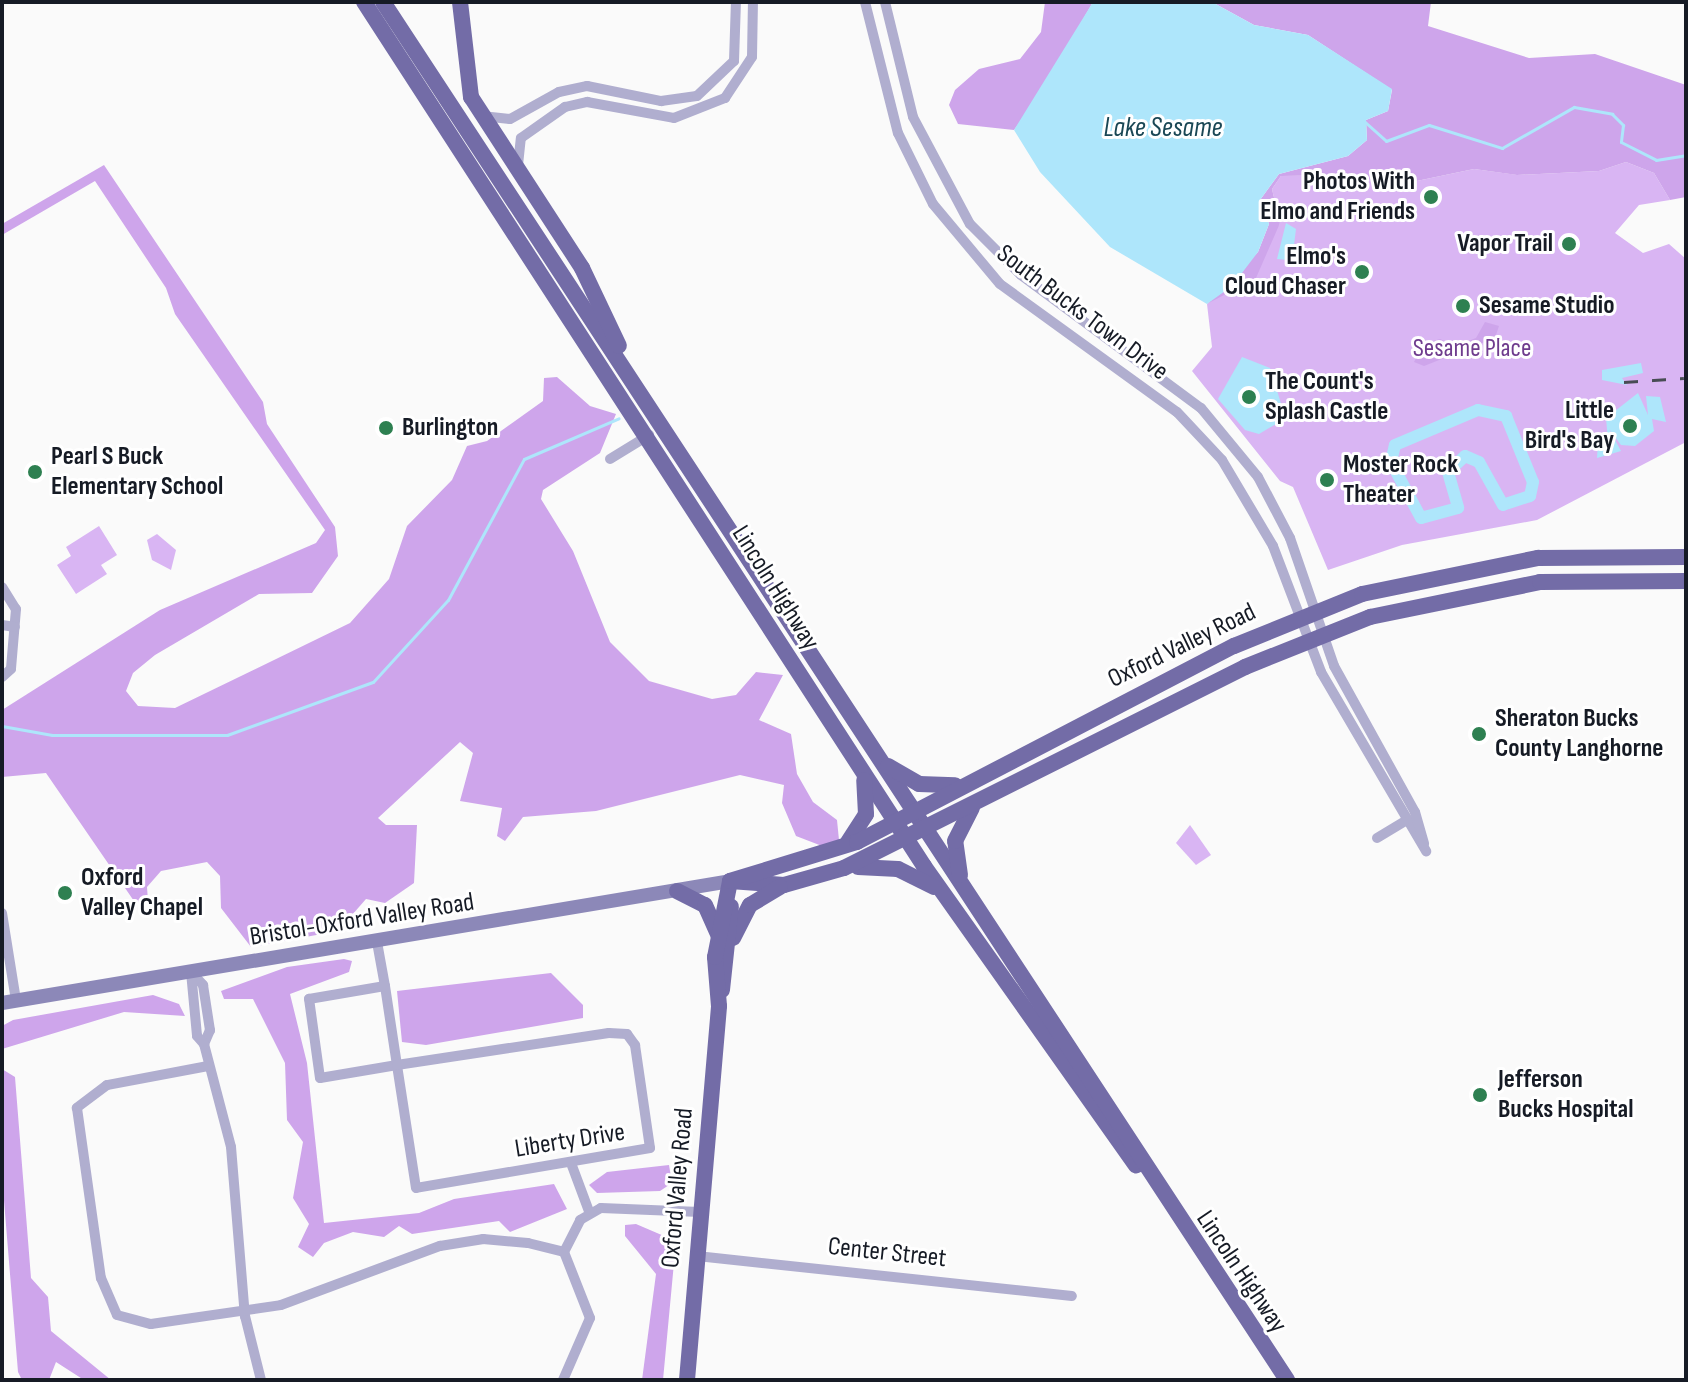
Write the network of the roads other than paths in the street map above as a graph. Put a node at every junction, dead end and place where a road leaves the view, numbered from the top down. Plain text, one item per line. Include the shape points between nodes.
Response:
1 (364, 2) edge
2 (383, 2) edge
3 (736, 2) edge
4 (753, 2) edge
5 (865, 2) edge
6 (885, 2) edge
7 (460, 3) edge
8 (482, 116) junction
9 (519, 172) junction
10 (639, 405) junction
11 (649, 435) junction
12 (610, 459) dead end
13 (1686, 557) edge
14 (1686, 581) edge
15 (2, 587) edge
16 (1318, 609) junction
17 (1300, 617) junction
18 (2, 625) edge
19 (15, 627) junction
20 (1325, 632) junction
21 (1308, 639) junction
22 (2, 677) edge
23 (879, 760) junction
24 (862, 771) junction
25 (960, 784) junction
26 (976, 803) junction
27 (913, 812) junction
28 (895, 822) junction
29 (1404, 822) junction
30 (924, 829) junction
31 (1377, 838) dead end
32 (906, 839) junction
33 (837, 850) junction
34 (844, 868) junction
35 (730, 881) junction
36 (784, 885) junction
37 (677, 891) junction
38 (941, 893) junction
39 (967, 896) junction
40 (2, 913) edge
41 (725, 937) junction
42 (377, 942) junction
43 (191, 972) junction
44 (385, 986) junction
45 (9, 1002) edge
46 (397, 1065) junction
47 (208, 1066) junction
48 (571, 1163) junction
49 (1157, 1191) junction
50 (700, 1212) junction
51 (590, 1214) junction
52 (564, 1252) junction
53 (697, 1256) junction
54 (1072, 1296) dead end
55 (244, 1309) junction
56 (261, 1380) edge
57 (563, 1380) edge
58 (687, 1380) edge
59 (1287, 1380) edge

1 - 10 main road, Lincoln Highway
2 - 10 main road, Lincoln Highway
3 - 8 street via 737,52 706,92 673,102 573,88 517,117
4 - 9 street via 752,57 725,98 674,118 587,102 565,107 521,138
5 - 17 street, South Bucks Town Drive via 898,133 951,230 1000,284 1190,424 1259,516
6 - 16 street, South Bucks Town Drive via 913,117 970,224 1021,275 1171,383 1218,427 1265,490
7 - 8 main road via 465,75
8 - 9 main road
9 - 10 main road via 582,268
10 - 11 main road, Lincoln Highway
10 - 23 main road, Lincoln Highway
11 - 12 street
11 - 24 main road, Lincoln Highway
13 - 16 main road, Oxford Valley Road via 1507,561 1391,585
14 - 20 main road, Oxford Valley Road via 1511,585 1398,608
15 - 19 street via 16,609
16 - 17 main road, Oxford Valley Road
16 - 20 street, South Bucks Town Drive
17 - 21 street, South Bucks Town Drive
17 - 25 main road, Oxford Valley Road
18 - 19 street
19 - 22 street via 11,669
20 - 21 main road, Oxford Valley Road
20 - 29 street, South Bucks Town Drive via 1334,666 1415,812 1426,851
21 - 26 main road, Oxford Valley Road
21 - 29 street, South Bucks Town Drive
23 - 25 main road via 919,784
23 - 27 main road, Lincoln Highway
24 - 28 main road, Lincoln Highway
24 - 33 main road via 863,826
25 - 27 main road, Oxford Valley Road
26 - 30 main road, Oxford Valley Road
26 - 39 main road via 955,841
27 - 28 main road, Oxford Valley Road
27 - 30 main road, Lincoln Highway
28 - 32 main road, Lincoln Highway
28 - 33 main road, Oxford Valley Road
29 - 31 street
30 - 32 main road, Oxford Valley Road
30 - 39 main road, Lincoln Highway
32 - 34 main road, Oxford Valley Road
32 - 38 main road, Lincoln Highway
33 - 35 main road, Oxford Valley Road
34 - 36 main road, Oxford Valley Road
34 - 38 main road via 898,869
35 - 36 main road, Oxford Valley Road
35 - 37 main road, Bristol-Oxford Valley Road
35 - 41 main road, Oxford Valley Road
36 - 41 main road via 750,905
37 - 41 main road via 705,905
37 - 42 main road, Bristol-Oxford Valley Road
38 - 49 main road, Lincoln Highway via 1110,1136
39 - 49 main road, Lincoln Highway
40 - 45 street
41 - 50 main road, Oxford Valley Road
42 - 43 main road, Bristol-Oxford Valley Road
42 - 44 street, Liberty Drive
43 - 45 main road, Bristol-Oxford Valley Road
43 - 47 street via 203,985 210,1030 204,1044
44 - 46 street, Liberty Drive
44 - 46 street via 309,999 320,1078
46 - 48 street, Liberty Drive via 416,1188
46 - 48 street, Liberty Drive via 627,1034 650,1148
47 - 55 street via 231,1147
47 - 55 street via 107,1085 83,1099 74,1125 101,1278 117,1315 151,1324
48 - 51 street
49 - 59 main road, Lincoln Highway
50 - 51 street via 619,1205
50 - 53 main road, Oxford Valley Road
51 - 52 street
52 - 55 street via 483,1239 440,1246 345,1287
52 - 57 street via 590,1318
53 - 54 street, Center Street
53 - 58 main road, Oxford Valley Road
55 - 56 street

